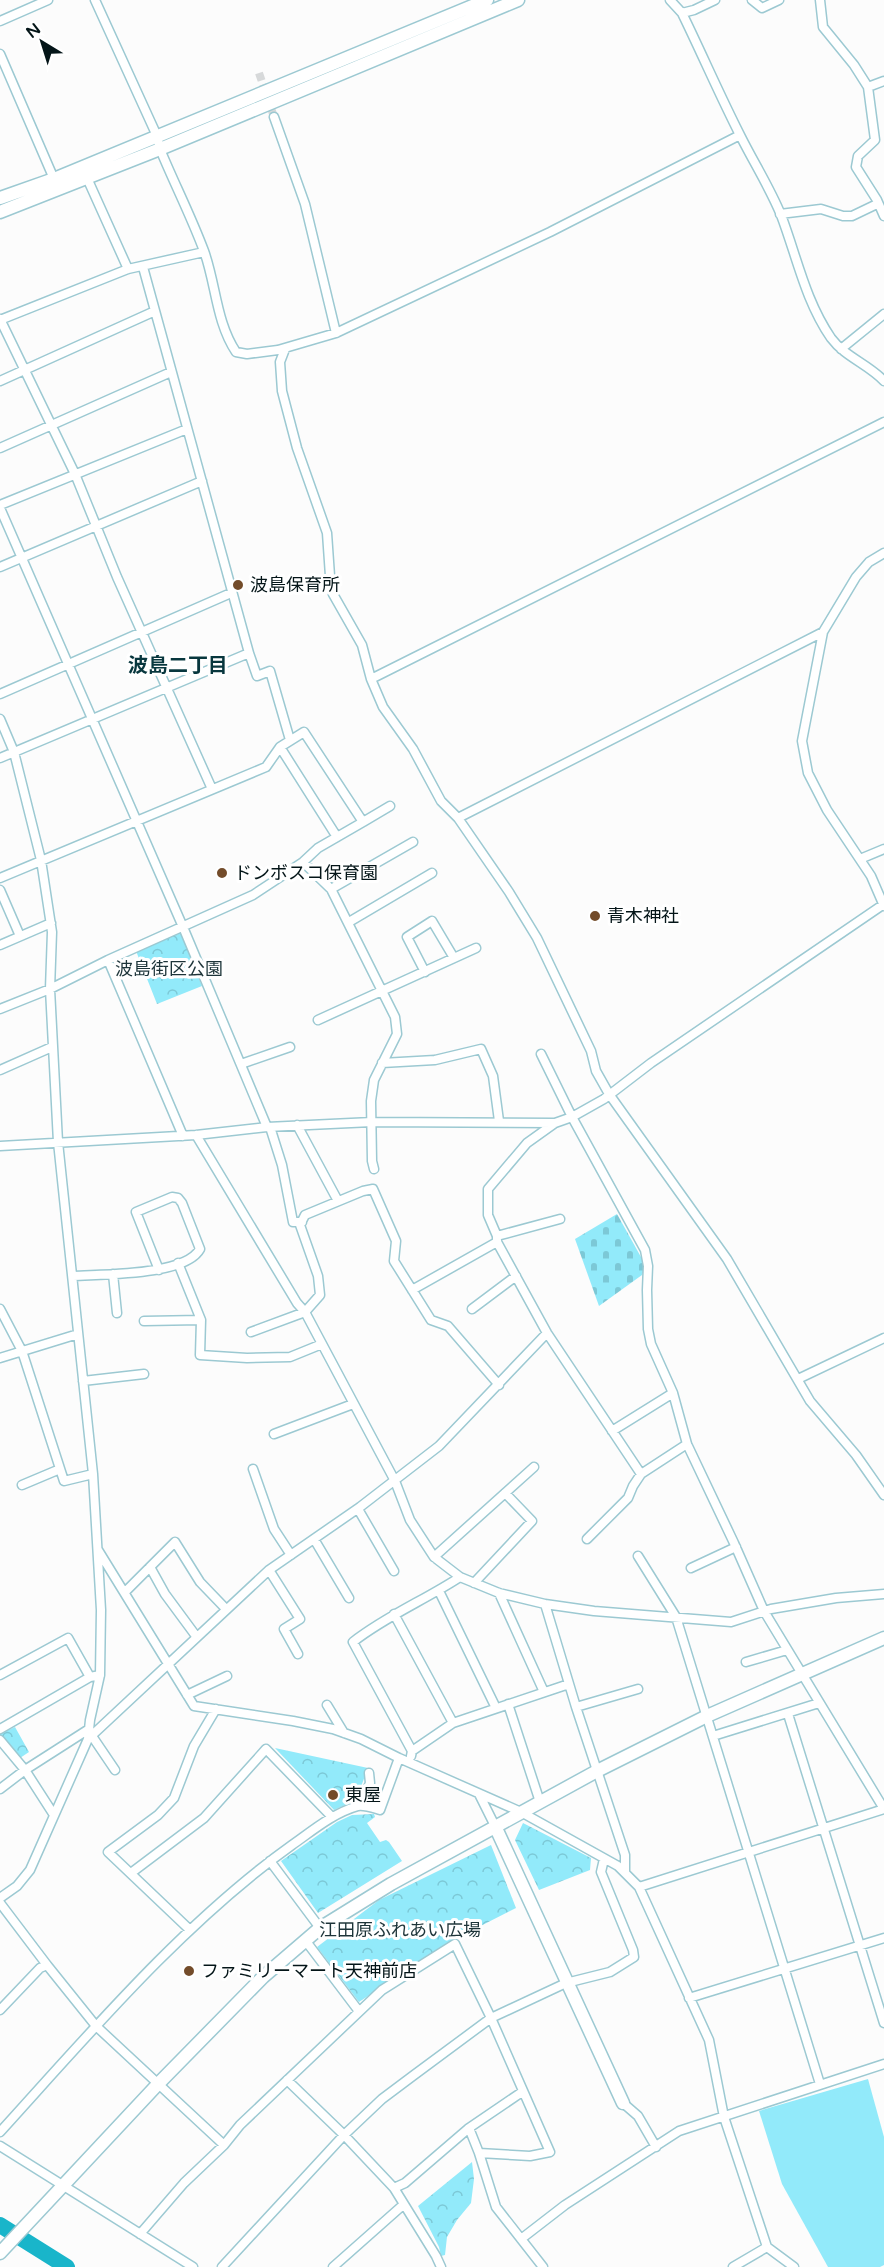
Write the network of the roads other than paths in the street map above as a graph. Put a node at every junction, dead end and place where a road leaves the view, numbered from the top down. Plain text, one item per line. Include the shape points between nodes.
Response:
1 (48, 0) edge
2 (95, 0) edge
3 (487, 0) edge
4 (518, 0) edge
5 (670, 0) edge
6 (715, 0) edge
7 (752, 0) edge
8 (779, 0) edge
9 (820, 0) edge
10 (682, 13) junction
11 (0, 21) edge
12 (0, 54) edge
13 (884, 81) edge
14 (868, 87) junction
15 (274, 117) tunnel mouth
16 (740, 135) junction
17 (157, 136) junction
18 (160, 149) junction
19 (87, 178) junction
20 (54, 179) junction
21 (0, 198) edge
22 (879, 200) edge
23 (0, 212) edge
24 (780, 214) junction
25 (884, 216) edge
26 (204, 252) junction
27 (143, 267) junction
28 (128, 269) junction
29 (155, 311) junction
30 (884, 314) edge
31 (0, 320) edge
32 (336, 333) junction
33 (285, 349) junction
34 (841, 349) junction
35 (25, 370) junction
36 (171, 372) junction
37 (0, 381) edge
38 (884, 381) edge
39 (884, 422) edge
40 (51, 424) junction
41 (186, 429) junction
42 (0, 448) edge
43 (75, 474) junction
44 (202, 481) junction
45 (0, 506) edge
46 (95, 526) junction
47 (884, 553) edge
48 (22, 558) junction
49 (0, 567) edge
50 (231, 593) junction
51 (143, 632) junction
52 (823, 632) junction
53 (249, 653) junction
54 (68, 664) junction
55 (371, 679) junction
56 (167, 687) junction
57 (0, 694) edge
58 (0, 719) edge
59 (93, 720) junction
60 (290, 740) junction
61 (280, 747) junction
62 (14, 752) junction
63 (0, 758) edge
64 (212, 789) junction
65 (390, 806) dead end
66 (458, 818) junction
67 (137, 820) junction
68 (363, 822) junction
69 (337, 837) junction
70 (413, 842) dead end
71 (884, 849) edge
72 (860, 859) junction
73 (41, 860) junction
74 (303, 862) junction
75 (432, 873) dead end
76 (0, 878) edge
77 (331, 889) junction
78 (0, 890) edge
79 (884, 904) edge
80 (349, 922) junction
81 (51, 923) junction
82 (183, 927) junction
83 (20, 936) junction
84 (0, 945) edge
85 (476, 948) dead end
86 (454, 958) junction
87 (108, 960) junction
88 (425, 972) junction
89 (50, 989) junction
90 (382, 991) junction
91 (0, 1009) edge
92 (318, 1020) dead end
93 (52, 1047) junction
94 (290, 1047) dead end
95 (541, 1054) dead end
96 (382, 1063) junction
97 (241, 1064) junction
98 (0, 1070) edge
99 (609, 1094) junction
100 (572, 1117) junction
101 (499, 1121) junction
102 (372, 1122) junction
103 (555, 1123) junction
104 (297, 1125) junction
105 (269, 1127) junction
106 (196, 1135) junction
107 (183, 1136) junction
108 (58, 1142) junction
109 (0, 1146) edge
110 (374, 1169) dead end
111 (338, 1201) junction
112 (560, 1219) dead end
113 (302, 1222) junction
114 (497, 1239) junction
115 (178, 1263) junction
116 (159, 1270) junction
117 (113, 1274) junction
118 (73, 1276) junction
119 (516, 1276) junction
120 (412, 1290) junction
121 (0, 1309) edge
122 (472, 1310) dead end
123 (305, 1312) junction
124 (117, 1313) dead end
125 (201, 1320) junction
126 (144, 1321) dead end
127 (251, 1332) dead end
128 (547, 1333) junction
129 (78, 1334) junction
130 (884, 1338) edge
131 (322, 1344) junction
132 (22, 1351) junction
133 (0, 1358) edge
134 (144, 1374) dead end
135 (798, 1379) junction
136 (83, 1381) junction
137 (499, 1385) junction
138 (673, 1393) junction
139 (353, 1404) junction
140 (612, 1431) junction
141 (274, 1434) dead end
142 (687, 1444) junction
143 (534, 1467) dead end
144 (60, 1469) junction
145 (254, 1469) dead end
146 (93, 1474) junction
147 (641, 1474) junction
148 (395, 1481) junction
149 (22, 1485) dead end
150 (505, 1493) junction
151 (884, 1495) edge
152 (357, 1509) junction
153 (314, 1539) junction
154 (587, 1539) dead end
155 (736, 1547) junction
156 (98, 1550) junction
157 (291, 1555) junction
158 (638, 1556) dead end
159 (434, 1557) junction
160 (150, 1567) junction
161 (691, 1568) dead end
162 (269, 1570) junction
163 (394, 1571) dead end
164 (460, 1577) junction
165 (474, 1582) junction
166 (439, 1591) junction
167 (125, 1592) junction
168 (499, 1593) junction
169 (884, 1594) edge
170 (349, 1598) dead end
171 (545, 1604) junction
172 (226, 1608) junction
173 (764, 1611) junction
174 (394, 1614) junction
175 (676, 1617) junction
176 (196, 1636) junction
177 (884, 1638) edge
178 (787, 1650) junction
179 (298, 1654) dead end
180 (746, 1662) dead end
181 (169, 1664) junction
182 (0, 1675) edge
183 (100, 1675) junction
184 (227, 1676) dead end
185 (802, 1676) junction
186 (90, 1677) junction
187 (569, 1684) junction
188 (638, 1689) dead end
189 (544, 1692) junction
190 (187, 1695) junction
191 (819, 1703) junction
192 (508, 1704) junction
193 (327, 1705) dead end
194 (576, 1707) junction
195 (496, 1708) junction
196 (216, 1709) junction
197 (788, 1714) junction
198 (707, 1716) junction
199 (453, 1723) junction
200 (0, 1729) edge
201 (344, 1733) junction
202 (89, 1735) junction
203 (713, 1736) junction
204 (0, 1740) edge
205 (412, 1751) junction
206 (399, 1758) junction
207 (410, 1762) junction
208 (25, 1770) junction
209 (116, 1770) dead end
210 (597, 1771) junction
211 (369, 1773) dead end
212 (0, 1789) edge
213 (480, 1796) junction
214 (540, 1802) junction
215 (360, 1805) junction
216 (884, 1809) edge
217 (521, 1812) junction
218 (54, 1815) junction
219 (332, 1817) junction
220 (495, 1826) junction
221 (824, 1828) junction
222 (748, 1852) junction
223 (604, 1859) junction
224 (270, 1861) junction
225 (625, 1872) junction
226 (131, 1873) junction
227 (639, 1887) junction
228 (0, 1900) edge
229 (320, 1928) junction
230 (190, 1930) junction
231 (884, 1938) edge
232 (305, 1940) junction
233 (860, 1945) junction
234 (48, 1965) junction
235 (784, 1967) junction
236 (566, 1983) junction
237 (688, 1998) junction
238 (0, 2010) edge
239 (358, 2010) junction
240 (491, 2019) junction
241 (884, 2024) edge
242 (96, 2026) junction
243 (884, 2064) edge
244 (287, 2080) junction
245 (158, 2084) junction
246 (820, 2084) junction
247 (522, 2092) junction
248 (623, 2103) joint
249 (724, 2117) junction
250 (469, 2128) junction
251 (0, 2132) edge
252 (344, 2135) junction
253 (0, 2145) edge
254 (224, 2145) junction
255 (656, 2147) junction
256 (479, 2153) junction
257 (63, 2187) junction
258 (394, 2188) junction
259 (403, 2205) junction
260 (141, 2234) junction
261 (522, 2239) junction
262 (768, 2247) junction
263 (0, 2252) edge
264 (193, 2267) edge
265 (222, 2267) edge
266 (333, 2267) edge
267 (441, 2267) edge
268 (543, 2267) edge
269 (733, 2267) edge
270 (794, 2267) edge

1 - 11 street
2 - 17 street
3 - 17 street
4 - 18 street
5 - 10 street
6 - 10 street
7 - 8 street via 762,8
9 - 14 street via 823,27
10 - 16 street
12 - 20 street
13 - 14 street
14 - 22 street via 875,140 855,162
15 - 32 street via 305,204
16 - 24 street
16 - 32 street via 550,232
17 - 18 street
17 - 20 street
18 - 19 street
18 - 26 street
19 - 23 street
19 - 28 street
20 - 21 street
22 - 24 street via 852,216 821,209
22 - 25 street
24 - 34 street via 803,283 823,324
26 - 27 street
26 - 33 street via 220,317 236,352
27 - 28 street
27 - 29 street
28 - 31 street
29 - 35 street
29 - 36 street
30 - 34 street
31 - 35 street
32 - 33 street
33 - 55 street via 280,362 282,391 327,533 333,594 362,645
34 - 38 street
35 - 37 street
35 - 40 street
36 - 40 street
36 - 41 street
39 - 55 street
40 - 42 street
40 - 43 street
41 - 43 street
41 - 44 street
43 - 45 street
43 - 46 street
44 - 46 street
44 - 50 street
45 - 48 street
46 - 48 street
46 - 51 street
47 - 52 street via 856,577
48 - 49 street
48 - 54 street
50 - 51 street
50 - 53 street
51 - 54 street
51 - 56 street
52 - 66 street
52 - 72 street via 803,753 808,773 827,810
53 - 56 street
53 - 60 street via 257,676 270,671
54 - 57 street
54 - 59 street
55 - 66 street via 383,707 413,749 441,801
56 - 59 street
56 - 64 street
58 - 62 street
59 - 62 street
59 - 67 street
60 - 61 street
60 - 68 street via 304,732
61 - 64 street via 266,767
61 - 69 street
62 - 63 street
62 - 73 street
64 - 67 street
65 - 68 street
66 - 99 street via 546,953
67 - 73 street
67 - 82 street
68 - 69 street
69 - 74 street
70 - 77 street
71 - 72 street
72 - 79 street
73 - 76 street
73 - 81 street
74 - 77 street
74 - 82 street via 253,895
75 - 80 street
77 - 80 street
78 - 83 street
79 - 99 street
80 - 90 street
81 - 83 street
81 - 89 street
82 - 87 street
82 - 97 street
83 - 84 street
85 - 86 street
86 - 88 street
86 - 88 street via 432,921 406,937
87 - 89 street
87 - 107 street
88 - 90 street
89 - 91 street
89 - 93 street
90 - 92 street
90 - 96 street via 395,1017 397,1034
93 - 98 street
93 - 108 street
94 - 97 street
95 - 100 street
96 - 101 street via 435,1060 481,1049 493,1076
96 - 102 street via 374,1080
97 - 105 street
99 - 100 street
99 - 135 street via 727,1259
100 - 103 street
100 - 138 street via 645,1250 648,1329
101 - 102 street
101 - 103 street
102 - 104 street
102 - 110 street
103 - 114 street via 527,1143 488,1189 488,1215
104 - 105 street
104 - 111 street
105 - 106 street
105 - 113 street via 282,1165 293,1222
106 - 107 street
106 - 123 street
107 - 108 street
108 - 109 street
108 - 118 street
111 - 113 street via 305,1215
111 - 120 street via 374,1189 396,1241 394,1261
112 - 114 street
113 - 123 street via 320,1295
114 - 119 street
114 - 120 street
115 - 116 street
115 - 116 street via 196,1256 200,1249 182,1203 172,1197 136,1212
115 - 125 street
116 - 117 street
117 - 118 street
117 - 124 street
118 - 129 street
119 - 122 street
119 - 128 street
120 - 137 street via 430,1320 448,1326
121 - 132 street
123 - 127 street
123 - 131 street
125 - 126 street
125 - 131 street via 200,1355 290,1357
128 - 137 street
128 - 140 street
129 - 132 street
129 - 136 street
130 - 135 street
131 - 139 street
132 - 133 street
132 - 144 street
134 - 136 street
135 - 151 street via 810,1401
136 - 146 street
137 - 148 street via 439,1446
138 - 140 street
138 - 142 street
139 - 141 street
139 - 148 street
140 - 147 street
142 - 147 street
142 - 155 street
143 - 150 street
144 - 146 street via 64,1481
144 - 149 street
145 - 157 street via 274,1529
146 - 156 street
147 - 154 street via 628,1498
148 - 152 street
148 - 159 street via 410,1520
150 - 159 street
150 - 165 street via 532,1521
152 - 153 street
152 - 163 street
153 - 157 street
153 - 170 street
155 - 161 street
155 - 173 street
156 - 167 street
156 - 183 street
157 - 162 street
158 - 175 street
159 - 164 street
160 - 167 street
160 - 172 street via 175,1542 200,1582
160 - 176 street
162 - 172 street
162 - 179 street via 300,1618 284,1629
164 - 165 street
164 - 166 street
165 - 168 street
166 - 174 street
166 - 195 street
167 - 181 street
168 - 171 street
168 - 189 street
169 - 173 street
171 - 175 street
171 - 187 street
172 - 176 street
173 - 175 street via 731,1622
173 - 178 street
174 - 199 street
174 - 205 street via 353,1642
175 - 198 street
176 - 181 street
177 - 185 street
178 - 180 street
178 - 185 street
181 - 190 street
181 - 202 street
182 - 186 street via 68,1638
183 - 186 street
183 - 202 street
184 - 190 street
185 - 191 street
185 - 198 street
186 - 200 street
187 - 189 street
187 - 194 street
188 - 194 street
189 - 192 street
190 - 196 street via 194,1706
191 - 197 street
191 - 216 street
192 - 195 street
192 - 214 street
193 - 201 street
194 - 210 street
195 - 199 street
196 - 201 street
196 - 226 street via 194,1746 174,1798 158,1815 108,1852
197 - 203 street
197 - 221 street
198 - 203 street
198 - 210 street
199 - 205 street
201 - 206 street
202 - 208 street
202 - 209 street
202 - 218 street
203 - 222 street
204 - 208 street
205 - 207 street
206 - 207 street
206 - 215 street via 380,1810
207 - 213 street
208 - 212 street
208 - 218 street
210 - 214 street
210 - 225 street via 625,1855
211 - 215 street
213 - 217 street
213 - 220 street
214 - 217 street
215 - 219 street
216 - 221 street
217 - 220 street
217 - 223 street
218 - 228 street via 30,1870
219 - 224 street
219 - 226 street via 266,1749 204,1818
220 - 229 street
220 - 236 street
221 - 222 street
221 - 233 street
222 - 227 street
222 - 235 street
223 - 225 street
223 - 236 street via 601,1872 633,1957 610,1972
224 - 229 street
224 - 230 street
225 - 227 street
226 - 230 street
227 - 237 street
228 - 234 street
229 - 232 street
230 - 242 street
231 - 233 street
232 - 239 street
232 - 245 street
233 - 235 street
233 - 241 street
234 - 238 street via 40,1968
234 - 242 street
235 - 237 street
235 - 246 street
236 - 240 street
236 - 248 street
237 - 249 street via 709,2040
239 - 240 street via 382,1990 455,1944
239 - 244 street
240 - 247 street
240 - 252 street via 382,2099
242 - 245 street
242 - 251 street
243 - 246 street
244 - 252 street
244 - 254 street
245 - 254 street
245 - 257 street
246 - 249 street
247 - 250 street
247 - 256 street via 550,2152 530,2156
248 - 255 street via 638,2116
249 - 255 street via 679,2131
249 - 262 street
250 - 256 street
250 - 258 street
252 - 258 street
252 - 265 street
253 - 257 street
254 - 260 street via 184,2183
255 - 261 street via 572,2200
256 - 261 street via 496,2207
257 - 260 street
257 - 263 street
258 - 259 street
259 - 266 street
259 - 267 street
260 - 264 street
261 - 268 street
262 - 269 street
262 - 270 street

